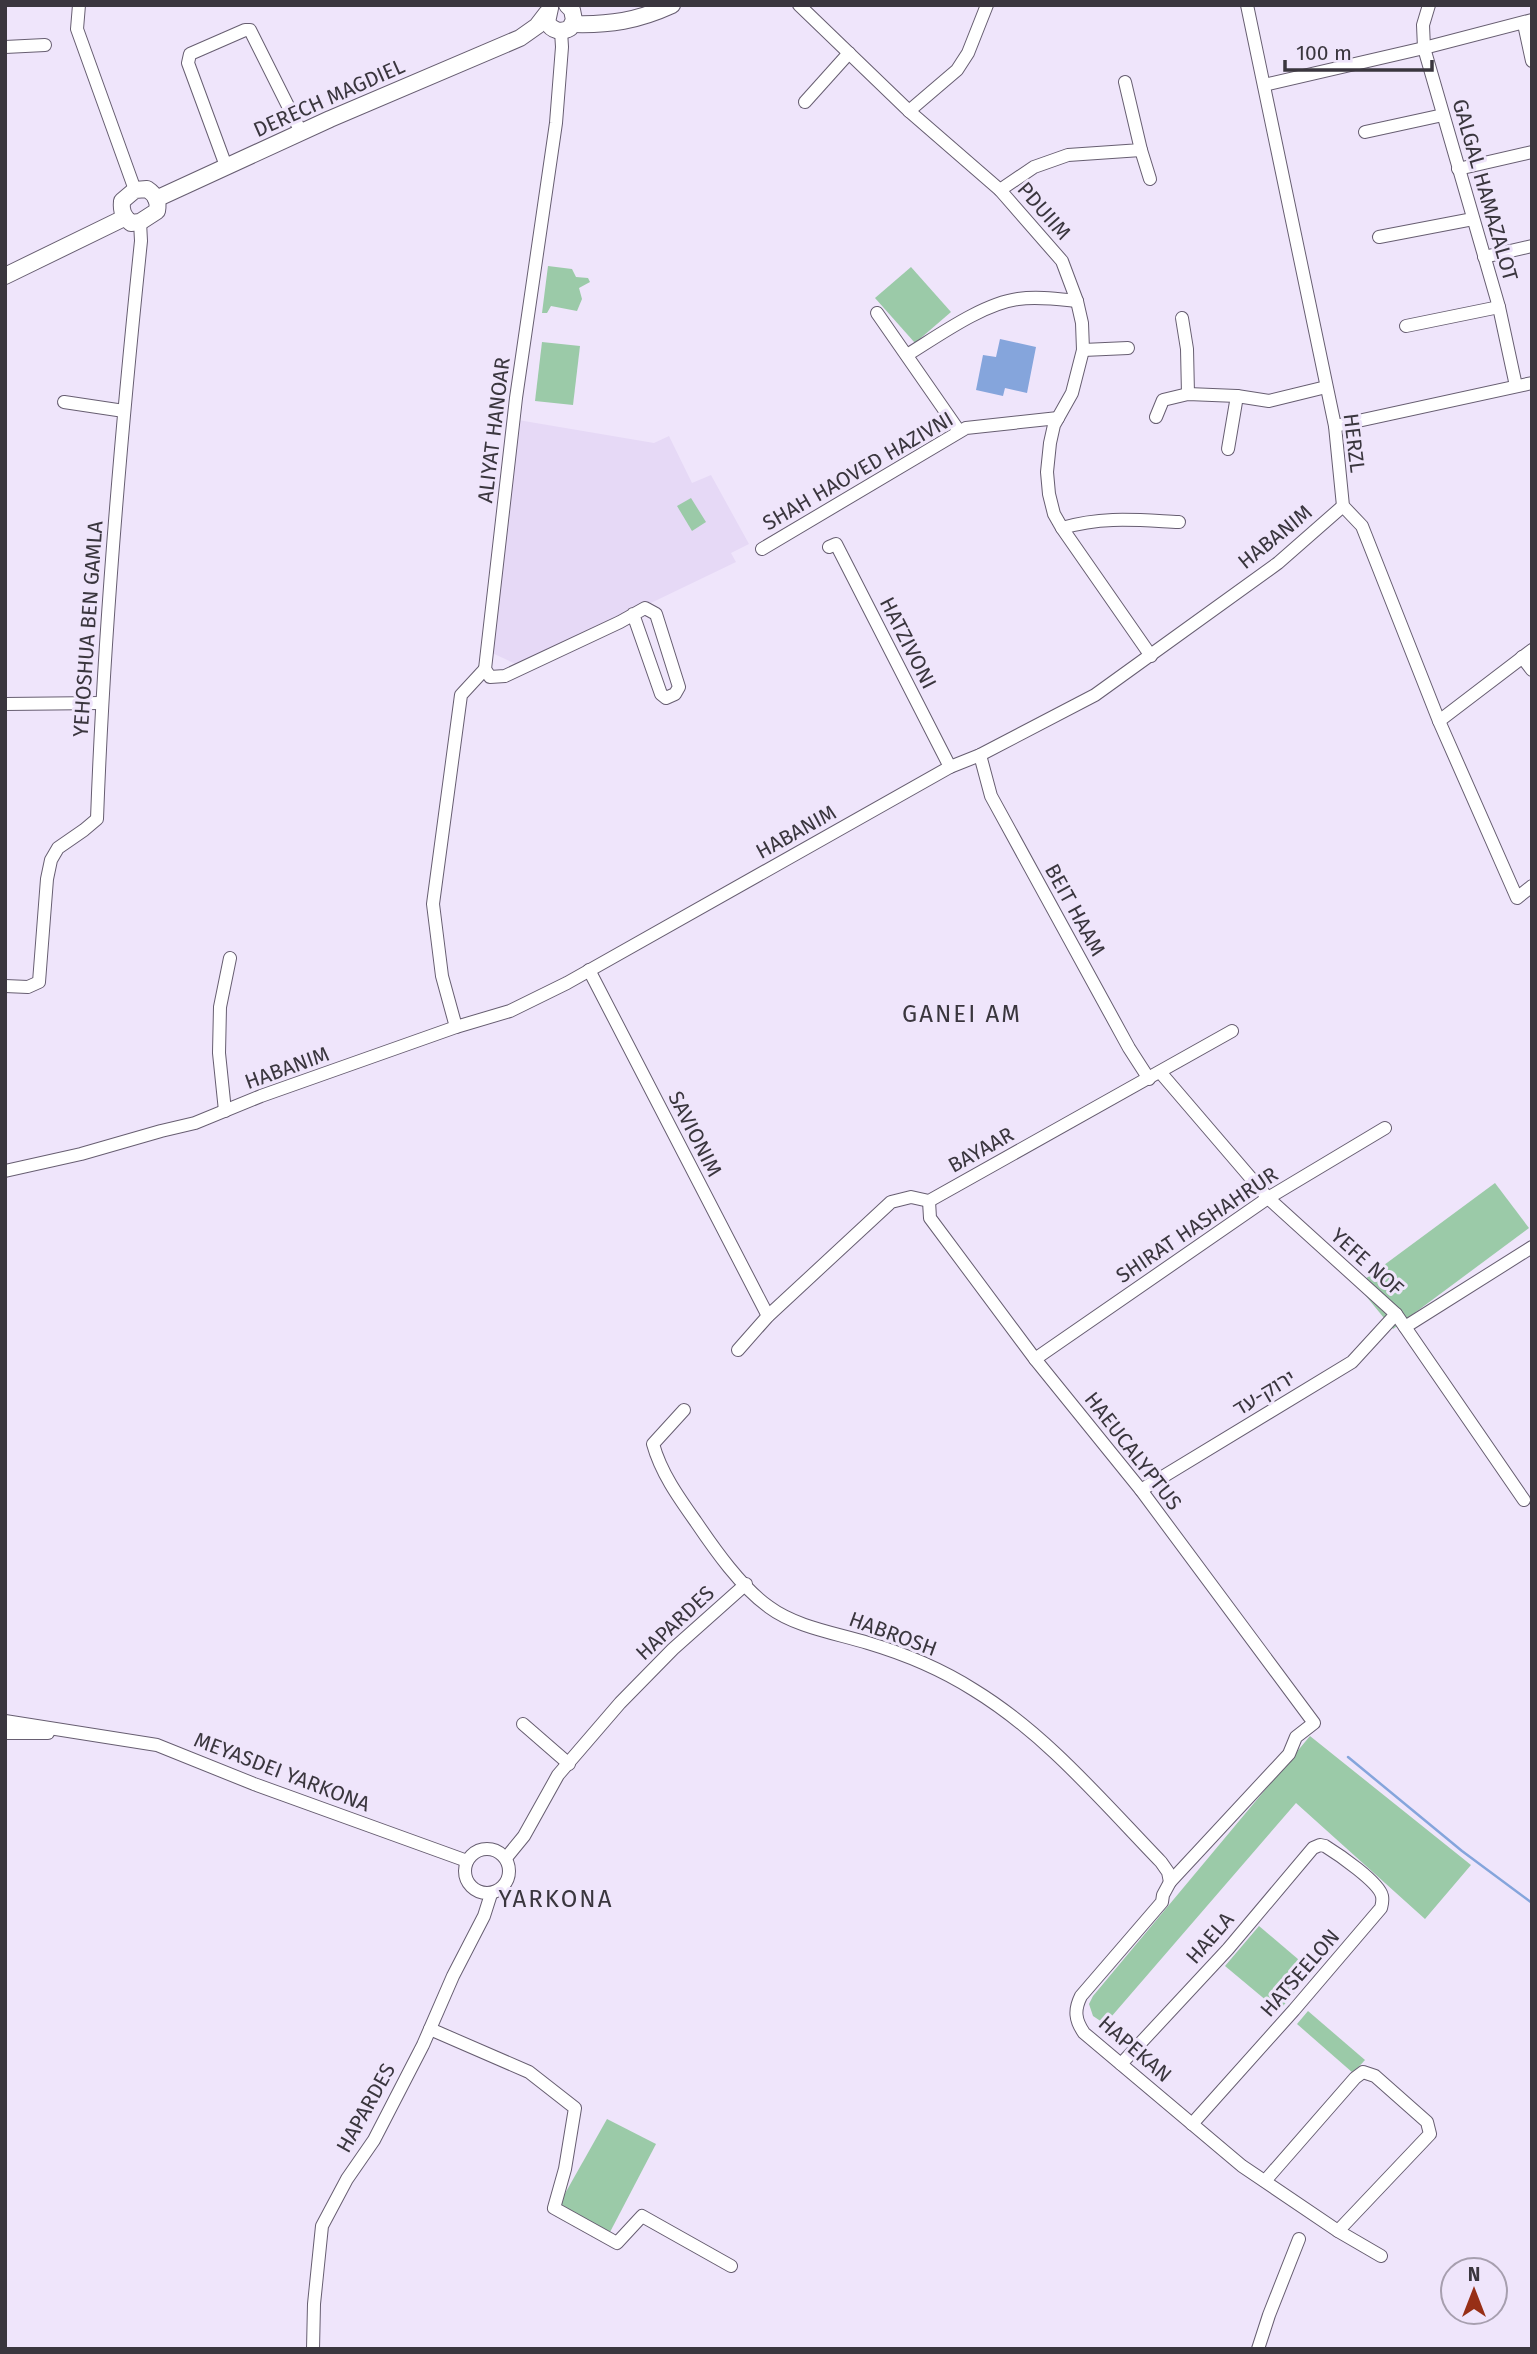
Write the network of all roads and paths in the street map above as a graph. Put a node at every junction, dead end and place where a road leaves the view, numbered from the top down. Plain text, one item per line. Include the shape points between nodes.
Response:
1 (79, 5) edge
2 (648, 5) edge
3 (672, 5) edge
4 (799, 5) edge
5 (987, 5) edge
6 (1247, 5) edge
7 (1429, 5) edge
8 (552, 7) edge
9 (567, 17) edge
10 (1528, 22) edge
11 (520, 38) junction
12 (45, 45) dead end
13 (5, 47) edge
14 (1424, 48) junction
15 (849, 53) junction
16 (1532, 61) edge
17 (1125, 82) dead end
18 (1264, 85) junction
19 (806, 102) dead end
20 (909, 111) junction
21 (1443, 115) junction
22 (301, 132) junction
23 (1365, 132) dead end
24 (1141, 150) junction
25 (1532, 152) edge
26 (226, 166) junction
27 (1458, 169) junction
28 (1150, 179) dead end
29 (135, 190) junction
30 (1000, 190) junction
31 (156, 199) junction
32 (1473, 219) junction
33 (132, 220) junction
34 (1379, 237) dead end
35 (1532, 246) edge
36 (1485, 257) junction
37 (5, 276) edge
38 (1077, 301) junction
39 (1499, 307) junction
40 (877, 313) dead end
41 (1182, 318) dead end
42 (1406, 326) dead end
43 (1128, 348) dead end
44 (1083, 350) junction
45 (908, 355) junction
46 (1532, 383) edge
47 (1516, 386) junction
48 (1326, 387) junction
49 (1188, 394) junction
50 (1237, 396) junction
51 (64, 402) dead end
52 (124, 411) junction
53 (1156, 417) dead end
54 (1058, 418) junction
55 (1335, 426) junction
56 (959, 431) junction
57 (1228, 449) dead end
58 (1343, 506) junction
59 (1179, 522) dead end
60 (1062, 528) junction
61 (829, 547) dead end
62 (762, 550) dead end
63 (633, 614) junction
64 (1527, 654) edge
65 (1151, 656) junction
66 (485, 669) junction
67 (1532, 670) edge
68 (101, 703) junction
69 (5, 704) edge
70 (1439, 721) junction
71 (979, 754) junction
72 (950, 767) junction
73 (1532, 886) edge
74 (230, 958) dead end
75 (589, 970) junction
76 (5, 986) edge
77 (456, 1027) junction
78 (1232, 1031) dead end
79 (1154, 1076) junction
80 (225, 1111) junction
81 (1385, 1128) dead end
82 (5, 1171) edge
83 (1268, 1198) junction
84 (929, 1201) junction
85 (1532, 1247) edge
86 (1396, 1314) junction
87 (768, 1316) junction
88 (1405, 1327) junction
89 (738, 1350) dead end
90 (1035, 1359) junction
91 (684, 1410) dead end
92 (1141, 1490) junction
93 (1524, 1500) dead end
94 (746, 1584) junction
95 (5, 1721) edge
96 (1314, 1723) joint
97 (523, 1724) dead end
98 (5, 1733) edge
99 (80, 1733) junction
100 (569, 1764) junction
101 (1329, 1849) joint
102 (506, 1858) junction
103 (467, 1861) junction
104 (1170, 1882) junction
105 (491, 1894) junction
106 (430, 2029) junction
107 (1121, 2064) junction
108 (1192, 2124) junction
109 (1265, 2181) junction
110 (1338, 2231) junction
111 (1299, 2239) dead end
112 (1381, 2256) dead end
113 (730, 2266) dead end
114 (313, 2349) edge
115 (1258, 2349) edge

1 - 29 street via 78,29
2 - 9 main road
3 - 9 main road via 640,19 604,25
4 - 15 street, PDUIIM
5 - 20 street via 957,70
6 - 18 street, HERZL
7 - 14 street, GALGAL HAMAZALOT via 1423,25
8 - 9 main road via 549,25
8 - 11 main road
9 - 11 main road via 544,36
9 - 66 street, ALIYAT HANOAR
10 - 14 street
10 - 16 street
11 - 22 main road, DERECH MAGDIEL
12 - 13 street
14 - 18 street
14 - 21 street, GALGAL HAMAZALOT
15 - 19 street
15 - 20 street, PDUIIM
17 - 24 street
18 - 48 street, HERZL
20 - 30 street, PDUIIM
21 - 23 street
21 - 27 street, GALGAL HAMAZALOT
22 - 26 main road, DERECH MAGDIEL
22 - 26 street via 250,30 201,49 190,54 188,63
24 - 28 street
24 - 30 street via 1068,155 1034,167
25 - 27 street
26 - 31 main road, DERECH MAGDIEL
27 - 32 street, GALGAL HAMAZALOT
29 - 31 main road via 147,189
29 - 33 main road via 121,201 121,209
30 - 38 street, PDUIIM via 1062,261
31 - 33 main road via 157,211
32 - 34 street
32 - 36 street, GALGAL HAMAZALOT
33 - 37 main road
33 - 52 street, YEHOSHUA BEN GAMLA via 141,241
35 - 36 street
36 - 39 street, GALGAL HAMAZALOT
38 - 44 street, PDUIIM
38 - 45 street via 1016,299 971,316
39 - 42 street
39 - 47 street, GALGAL HAMAZALOT
40 - 45 street
41 - 49 street
43 - 44 street
44 - 54 street, PDUIIM via 1072,393
45 - 56 street
46 - 47 street
47 - 55 street
48 - 50 street via 1269,401
48 - 55 street, HERZL
49 - 50 street
49 - 53 street via 1163,400
50 - 57 street
51 - 52 street
52 - 68 street, YEHOSHUA BEN GAMLA
54 - 56 street, SHAH HAOVED HAZIVNI
54 - 60 street, PDUIIM via 1047,472 1054,514
55 - 58 street, HERZL
56 - 62 street, SHAH HAOVED HAZIVNI
58 - 65 street, HABANIM via 1278,563
58 - 70 street via 1362,526
59 - 60 street via 1118,518
60 - 65 street, PDUIIM
61 - 72 street, HATZIVONI via 836,544
63 - 63 street via 661,694 666,698 675,694 679,687 656,614 645,608
63 - 66 street via 505,676 490,677
64 - 67 street
64 - 70 street
65 - 71 street, HABANIM via 1095,695
66 - 77 street via 461,695 433,904 442,976
68 - 69 street
68 - 76 street, YEHOSHUA BEN GAMLA via 97,819 58,848 51,860 40,982 28,987
70 - 73 street via 1517,898
71 - 72 street, HABANIM
71 - 79 street, BEIT HAAM via 991,796 1129,1048
72 - 75 street, HABANIM
74 - 80 street via 220,1007
75 - 77 street, HABANIM via 510,1011
75 - 87 street, SAVIONIM
77 - 80 street, HABANIM
78 - 79 street, BAYAAR
79 - 83 street, YEFE NOF
79 - 84 street, BAYAAR
80 - 82 street, HABANIM via 195,1123
81 - 83 street, SHIRAT HASHAHRUR
83 - 86 street, YEFE NOF
83 - 90 street, SHIRAT HASHAHRUR
84 - 87 street, BAYAAR via 911,1197 891,1202
84 - 90 street, HAEUCALYPTUS via 930,1218
85 - 88 street
86 - 88 street, YEFE NOF
86 - 92 street, ירוק-עד via 1352,1362
87 - 89 street, BAYAAR
88 - 93 street, YEFE NOF
90 - 92 street, HAEUCALYPTUS
91 - 94 street, HABROSH via 653,1444 657,1459 712,1545
92 - 96 street, HAEUCALYPTUS
94 - 100 street, HAPARDES via 673,1649
94 - 104 street, HABROSH via 784,1616 902,1654 955,1679 1005,1711 1062,1760 1143,1843 1168,1872
95 - 99 street, MEYASDEI YARKONA
96 - 104 street, HAPEKAN via 1296,1737 1289,1754
97 - 100 street
98 - 99 street, MEYASDEI YARKONA
99 - 103 street, MEYASDEI YARKONA via 157,1745
100 - 102 street, HAPARDES
101 - 107 street, HAELA via 1320,1845 1308,1852 1228,1949
101 - 108 street, HATSEELON via 1379,1889 1381,1908
102 - 103 street via 486,1849
102 - 105 street via 509,1877
103 - 105 street via 468,1884
104 - 107 street, HAPEKAN via 1162,1902 1077,2004 1077,2019 1084,2033
105 - 106 street, HAPARDES
106 - 113 street via 529,2072 575,2108 554,2208 617,2243 642,2216
106 - 114 street, HAPARDES via 374,2140 322,2226
107 - 108 street, HAPEKAN
108 - 109 street, HAPEKAN
109 - 110 street, HAPEKAN
109 - 110 street via 1355,2078 1363,2072 1375,2076 1427,2122 1430,2134
110 - 112 street, HAPEKAN
111 - 115 street

